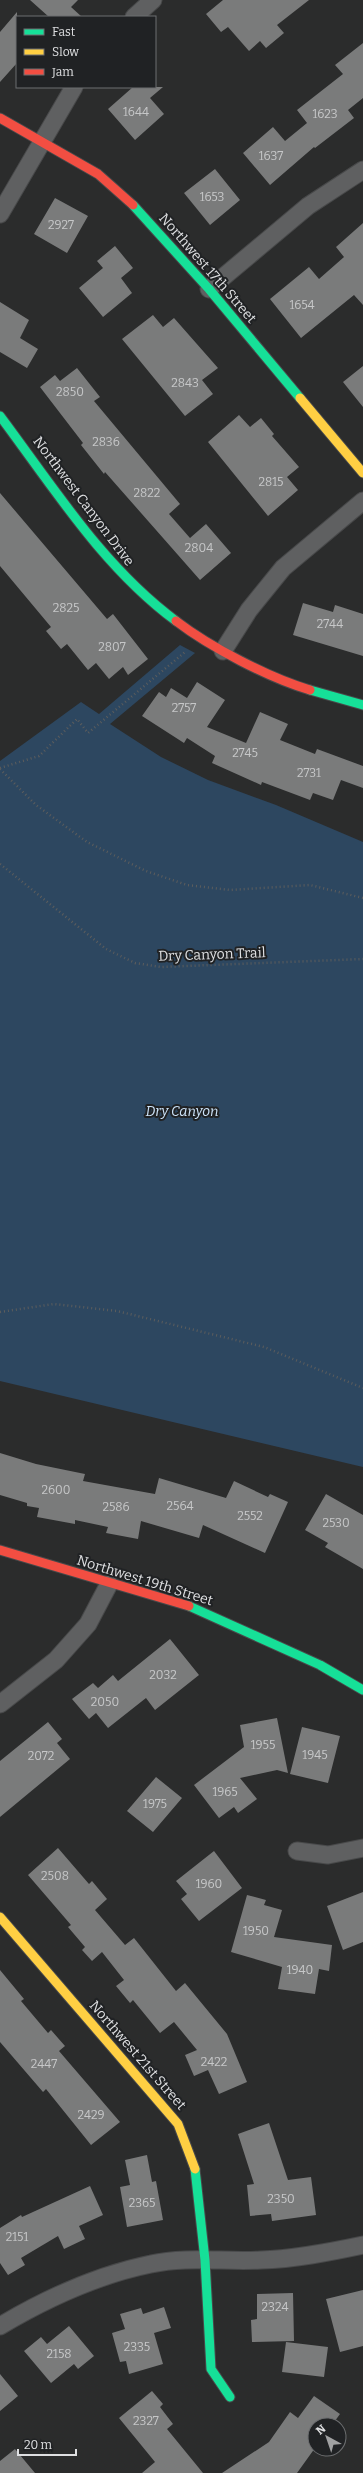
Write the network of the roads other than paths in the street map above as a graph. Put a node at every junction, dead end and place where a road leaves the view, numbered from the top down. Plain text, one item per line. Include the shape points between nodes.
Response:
1 (153, 0) edge
2 (135, 16) edge
3 (73, 88) edge
4 (0, 118) edge
5 (43, 142) junction
6 (363, 170) edge
7 (0, 214) edge
8 (209, 289) junction
9 (0, 416) edge
10 (363, 472) edge
11 (363, 501) edge
12 (224, 651) junction
13 (363, 705) edge
14 (0, 1550) edge
15 (109, 1584) junction
16 (363, 1690) edge
17 (0, 1704) edge
18 (363, 1848) edge
19 (297, 1851) dead end
20 (0, 1917) edge
21 (363, 2245) edge
22 (205, 2260) junction
23 (0, 2326) edge
24 (230, 2397) dead end

1 - 2 street
3 - 5 street
4 - 5 street, Northwest 17th Street
5 - 7 street
5 - 8 street, Northwest 17th Street via 98,174 140,211
6 - 8 street via 308,206
8 - 10 street, Northwest 17th Street
9 - 12 street, Northwest Canyon Drive via 114,568 158,608 200,639
11 - 12 street via 284,568 249,610
12 - 13 street, Northwest Canyon Drive via 294,685
14 - 15 street, Northwest 19th Street
15 - 16 street, Northwest 19th Street via 196,1608 313,1662
15 - 17 street via 88,1624 56,1660
18 - 19 street via 328,1855
20 - 22 street, Northwest 21st Street via 178,2124 197,2175
21 - 22 street via 331,2252 261,2260
22 - 23 street via 152,2263 92,2280 40,2302
22 - 24 street, Northwest 21st Street via 211,2369

